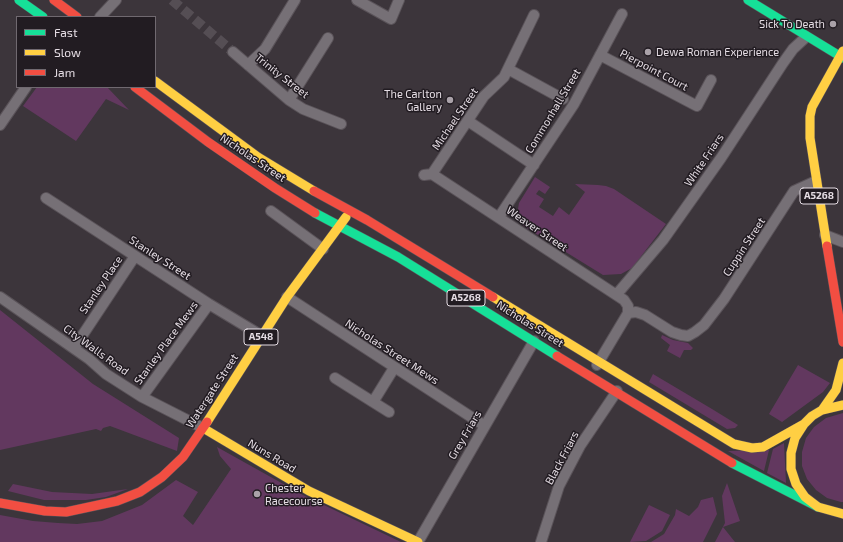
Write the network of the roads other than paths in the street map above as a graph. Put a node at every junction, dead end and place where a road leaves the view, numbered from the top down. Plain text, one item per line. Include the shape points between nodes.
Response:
1 (19, 0) edge
2 (54, 0) edge
3 (116, 0) edge
4 (295, 0) edge
5 (357, 0) edge
6 (399, 0) edge
7 (748, 0) edge
8 (622, 14) dead end
9 (42, 16) edge
10 (76, 16) edge
11 (101, 16) edge
12 (534, 16) dead end
13 (806, 37) junction
14 (328, 38) dead end
15 (233, 52) tunnel mouth
16 (600, 55) junction
17 (842, 55) edge
18 (248, 65) junction
19 (508, 70) junction
20 (711, 80) dead end
21 (156, 82) edge
22 (25, 88) edge
23 (136, 88) edge
24 (563, 99) dead end
25 (289, 100) junction
26 (468, 121) junction
27 (341, 124) dead end
28 (0, 125) edge
29 (534, 165) junction
30 (428, 175) joint
31 (816, 181) junction
32 (46, 198) dead end
33 (271, 211) dead end
34 (350, 211) junction
35 (319, 215) junction
36 (499, 218) junction
37 (340, 225) junction
38 (825, 235) junction
39 (843, 242) edge
40 (323, 249) junction
41 (135, 256) junction
42 (617, 294) junction
43 (0, 297) edge
44 (287, 297) junction
45 (209, 304) junction
46 (628, 313) junction
47 (262, 336) junction
48 (534, 341) junction
49 (843, 342) edge
50 (74, 348) junction
51 (598, 363) junction
52 (843, 363) edge
53 (394, 368) junction
54 (590, 375) junction
55 (335, 378) dead end
56 (617, 392) junction
57 (142, 396) junction
58 (373, 402) junction
59 (843, 405) edge
60 (822, 410) junction
61 (389, 412) dead end
62 (804, 424) junction
63 (485, 426) junction
64 (203, 428) junction
65 (0, 503) edge
66 (818, 507) junction
67 (831, 512) junction
68 (843, 514) edge
69 (843, 522) edge
70 (418, 542) edge
71 (541, 542) edge

1 - 9 main road
2 - 10 main road
3 - 11 street
4 - 18 street via 265,49
5 - 6 street via 391,19
7 - 13 main road
8 - 16 street, Commonhall Street
12 - 19 street, Michael Street
13 - 17 main road
13 - 42 street, White Friars via 782,63 663,240
14 - 25 street
15 - 18 street, Trinity Street
16 - 20 street, Pierpoint Court via 697,106
16 - 29 street, Commonhall Street via 574,104
17 - 31 main road, A5268 via 812,107 810,116 810,138
18 - 25 street, Trinity Street
19 - 24 street
19 - 26 street, Michael Street via 484,96
21 - 34 main road, Nicholas Street / A5268 via 258,157
22 - 28 street
23 - 35 main road, Nicholas Street / A5268 via 274,188
25 - 27 street, Trinity Street via 303,109
26 - 29 street
26 - 30 street, Michael Street
29 - 36 street, Commonhall Street
30 - 36 street, Weaver Street
31 - 38 main road, A5268
31 - 46 street, Cuppin Street via 794,191 724,299 704,325 695,332 688,336 681,335 645,315
32 - 41 street, Stanley Street
33 - 40 street
34 - 37 main road, Watergate Street / A548
34 - 51 main road, Nicholas Street / A5268
35 - 37 main road, Nicholas Street / A5268
35 - 40 main road via 325,227
36 - 42 street, Weaver Street
37 - 40 main road, Watergate Street / A548
37 - 48 main road, Nicholas Street / A5268 via 398,257
38 - 39 street
38 - 49 main road, A5268
40 - 44 main road, Watergate Street / A548
41 - 45 street, Stanley Street
41 - 50 street, Stanley Place
42 - 46 street, Weaver Street via 628,306
43 - 50 street, City Walls Road
44 - 47 main road, Watergate Street / A548
44 - 53 street, Nicholas Street Mews
45 - 47 street, Stanley Street
45 - 57 street, Stanley Place Mews
46 - 51 street
47 - 64 main road, Watergate Street / A548
48 - 54 main road, Nicholas Street / A5268
48 - 63 street, Grey Friars
50 - 57 street, City Walls Road via 106,374
51 - 54 street
51 - 62 main road, Nicholas Street / A5268 via 734,444 752,448 763,447
52 - 60 main road, A5268 via 836,390
53 - 58 street
53 - 63 street, Nicholas Street Mews
54 - 56 main road, Nicholas Street / A5268
55 - 58 street
56 - 66 main road, Nicholas Street / A5268 via 721,457
56 - 71 street, Black Friars via 580,446 558,486
57 - 64 street, City Walls Road
58 - 61 street
59 - 60 main road, A5268
60 - 62 main road, A5268
62 - 66 main road, A5268 via 795,438 791,453 792,469 796,484 805,497
63 - 70 street, Grey Friars
64 - 65 main road, Watergate Street / A548 via 183,457 162,477 140,492 117,502 66,512
64 - 70 main road, Nuns Road via 309,490
66 - 67 main road, A5268
67 - 68 main road, A5268
67 - 69 main road

